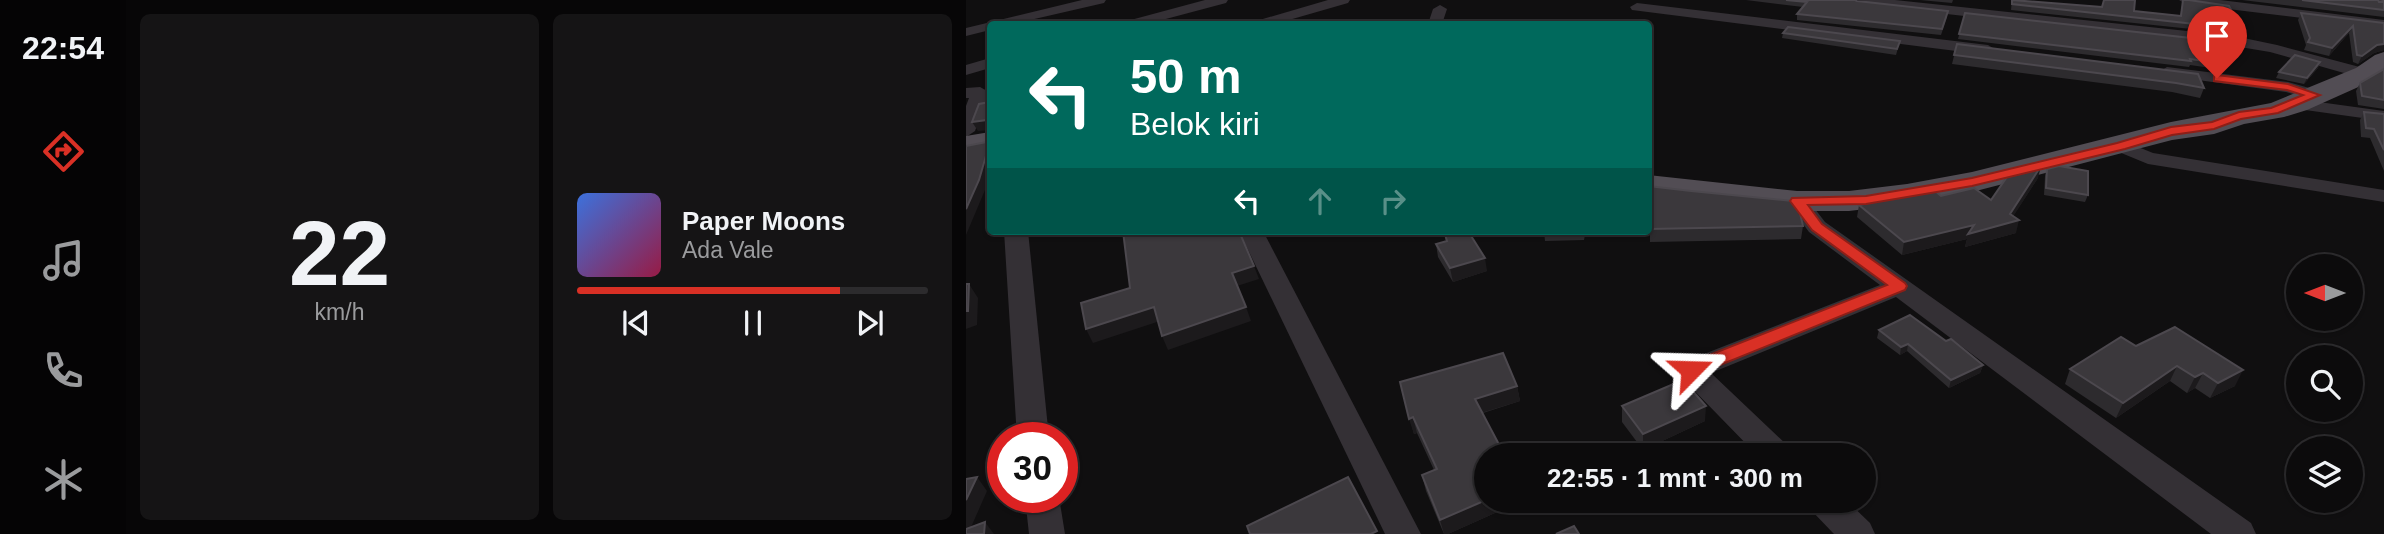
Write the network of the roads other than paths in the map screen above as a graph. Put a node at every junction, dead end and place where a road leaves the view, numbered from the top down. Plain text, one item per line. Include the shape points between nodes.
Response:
1 (1099, 0) edge
2 (1221, 0) edge
3 (1343, 0) edge
4 (1866, 0) edge
5 (2186, 0) edge
6 (1956, 6) edge
7 (1637, 7) dead end
8 (1440, 9) dead end
9 (1010, 21) edge
10 (1143, 21) edge
11 (1271, 21) edge
12 (1436, 21) edge
13 (2384, 24) edge
14 (987, 27) edge
15 (966, 32) edge
16 (2009, 52) edge
17 (987, 64) edge
18 (2374, 67) edge
19 (2147, 69) edge
20 (966, 70) edge
21 (979, 92) edge
22 (2295, 103) junction
23 (2384, 116) edge
24 (966, 131) edge
25 (987, 142) edge
26 (966, 145) edge
27 (2121, 146) junction
28 (1652, 185) edge
29 (2384, 196) edge
30 (1797, 201) junction
31 (1016, 235) edge
32 (1253, 235) edge
33 (1899, 286) junction
34 (1032, 422) edge
35 (1765, 443) edge
36 (1044, 513) edge
37 (1836, 513) edge
38 (1047, 534) edge
39 (1403, 534) edge
40 (1857, 534) edge
41 (2238, 534) edge

1 - 9 street
2 - 10 street
3 - 11 street
4 - 6 street
5 - 13 street
6 - 18 street via 2234,41
7 - 16 street
8 - 12 street
14 - 15 street
17 - 20 street
18 - 22 main road
19 - 22 street via 2288,87
21 - 24 street
22 - 23 street
22 - 27 main road
25 - 26 main road
27 - 29 street via 2148,158
27 - 30 main road via 1907,194
28 - 30 main road
30 - 33 street via 1817,227
31 - 34 street
32 - 39 street
33 - 35 street via 1691,370
33 - 41 street
36 - 38 street
37 - 40 street

